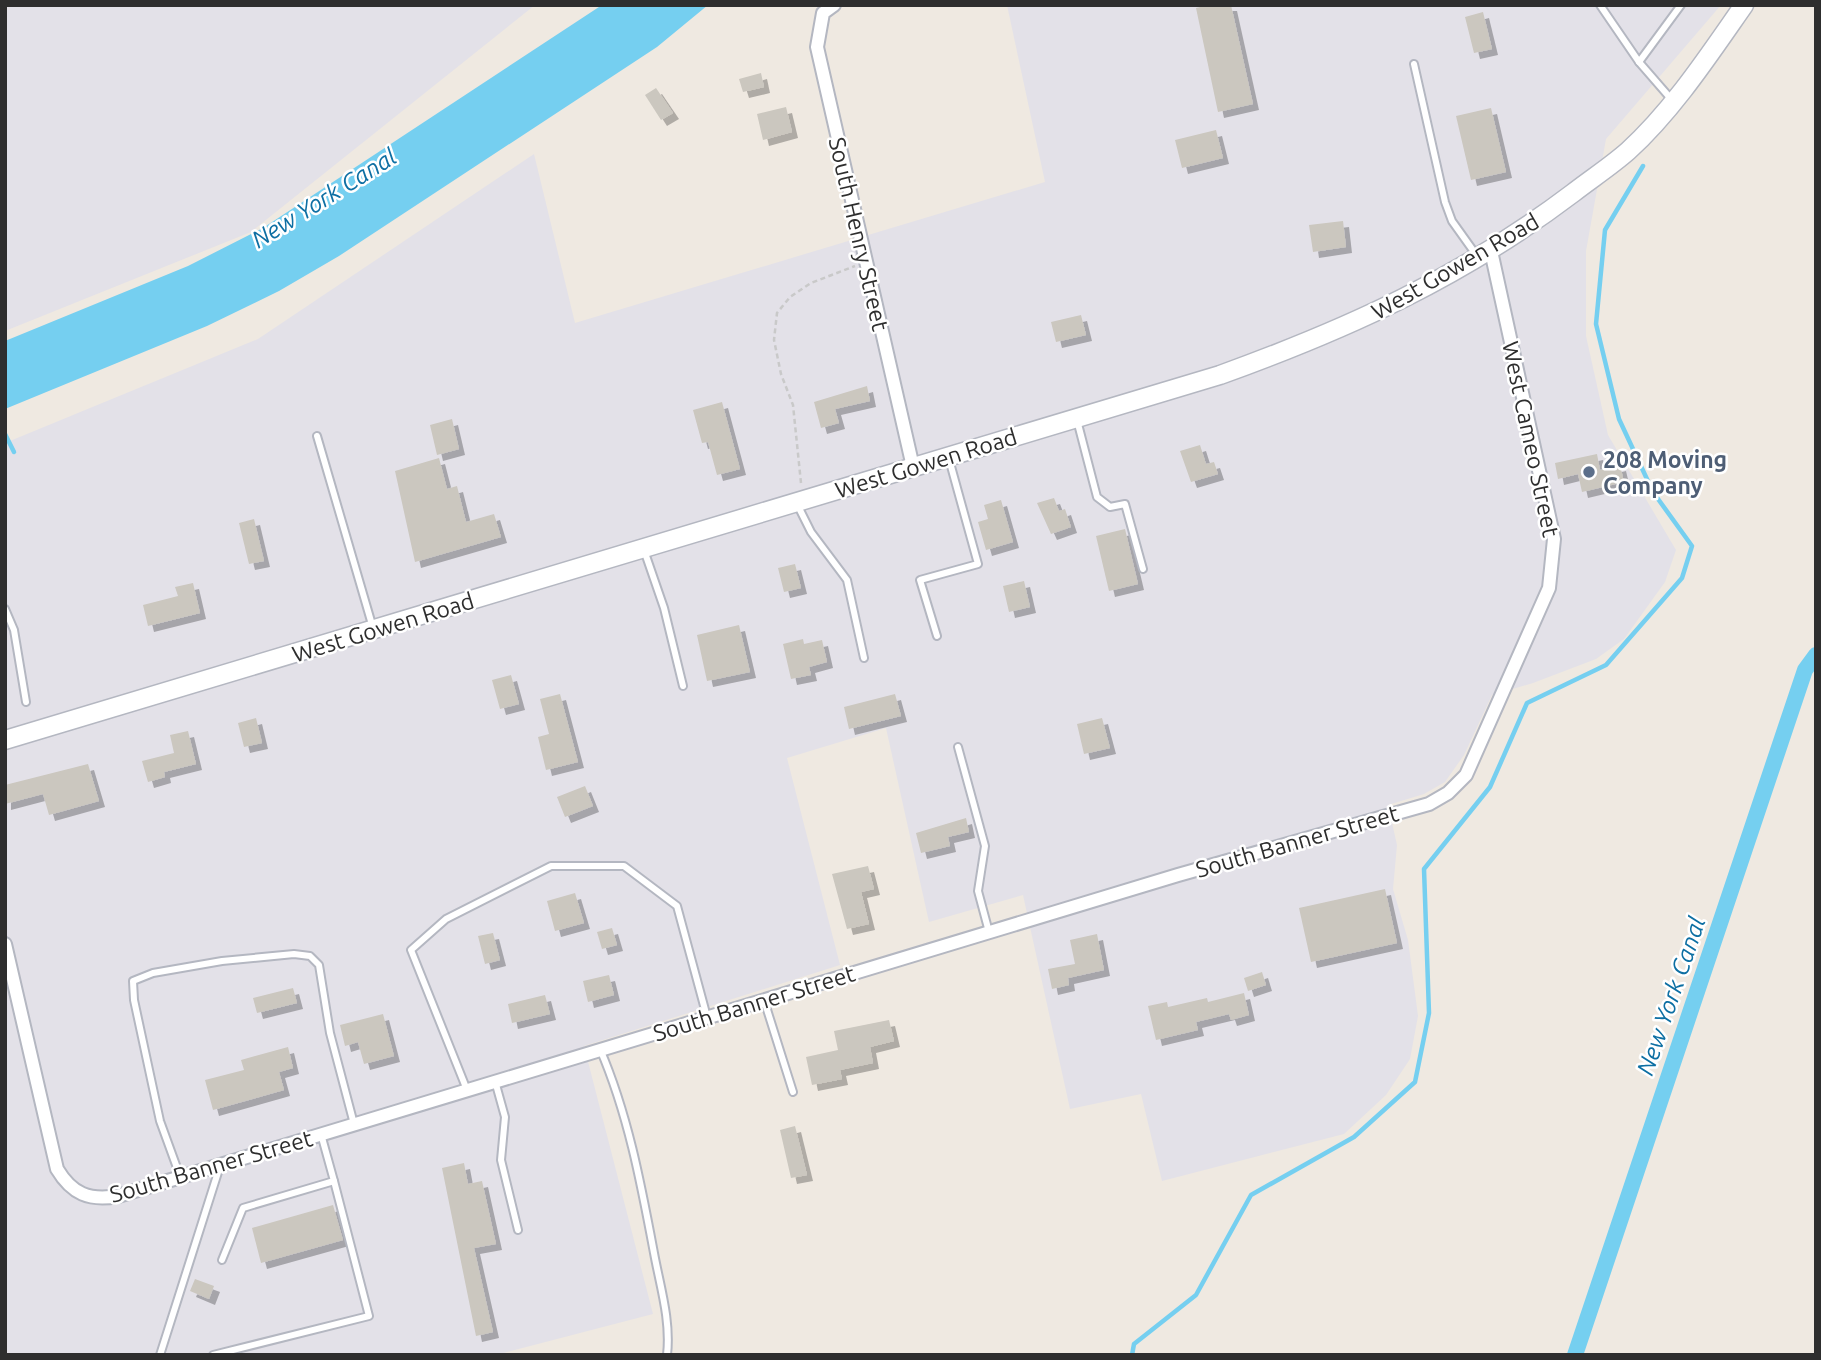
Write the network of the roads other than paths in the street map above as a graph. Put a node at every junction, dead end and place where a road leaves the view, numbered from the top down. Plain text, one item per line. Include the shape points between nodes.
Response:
1 (834, 5) edge
2 (1600, 5) edge
3 (1681, 5) edge
4 (1744, 5) edge
5 (1639, 62) junction
6 (1414, 64) dead end
7 (1672, 100) junction
8 (1484, 254) junction
9 (1077, 418) junction
10 (317, 436) dead end
11 (949, 457) junction
12 (913, 467) junction
13 (800, 501) junction
14 (644, 548) junction
15 (1143, 569) dead end
16 (5, 609) edge
17 (374, 629) junction
18 (937, 636) dead end
19 (864, 658) dead end
20 (683, 686) dead end
21 (26, 702) dead end
22 (5, 740) edge
23 (958, 747) dead end
24 (1429, 804) joint
25 (989, 932) junction
26 (5, 944) edge
27 (764, 1000) junction
28 (707, 1017) junction
29 (600, 1049) junction
30 (495, 1081) junction
31 (467, 1090) junction
32 (793, 1092) dead end
33 (354, 1124) junction
34 (321, 1134) junction
35 (221, 1164) junction
36 (180, 1176) junction
37 (334, 1181) junction
38 (518, 1230) dead end
39 (222, 1260) dead end
40 (160, 1355) edge
41 (214, 1355) edge
42 (667, 1355) edge

1 - 12 street, South Henry Street via 824,13 817,47
2 - 5 lane
3 - 5 lane
4 - 7 street, West Gowen Road
5 - 7 lane
6 - 8 lane via 1451,221
7 - 8 street, West Gowen Road via 1628,151
8 - 9 street, West Gowen Road via 1415,295 1343,329 1220,375
8 - 24 street, West Cameo Street via 1554,539 1554,561 1549,588 1466,775
9 - 11 street, West Gowen Road
9 - 15 lane via 1097,497 1110,507 1125,503
10 - 17 lane
11 - 12 street, West Gowen Road
11 - 18 lane via 978,564 920,580
12 - 13 street, West Gowen Road
13 - 14 street, West Gowen Road
13 - 19 lane via 811,531 847,580
14 - 17 street, West Gowen Road
14 - 20 lane
16 - 21 lane via 14,630
17 - 22 street, West Gowen Road
23 - 25 lane via 985,846 978,891
24 - 25 street, South Banner Street
25 - 27 street, South Banner Street
26 - 36 street, South Banner Street via 51,1149 66,1184 99,1199
27 - 28 street, South Banner Street
27 - 32 lane
28 - 29 street, South Banner Street
28 - 31 lane via 677,906 624,866 551,866 446,919 411,950
29 - 30 street, South Banner Street
29 - 42 lane via 617,1089 651,1234 664,1298
30 - 31 street, South Banner Street
30 - 38 lane via 505,1117 501,1160
31 - 33 street, South Banner Street
33 - 34 street, South Banner Street
33 - 36 lane via 330,1033 319,965 310,956 222,961 153,973 133,981 134,1000 160,1121
34 - 35 street, South Banner Street
34 - 37 lane
35 - 36 street, South Banner Street
35 - 40 lane
37 - 39 lane via 243,1208
37 - 41 lane via 369,1316

